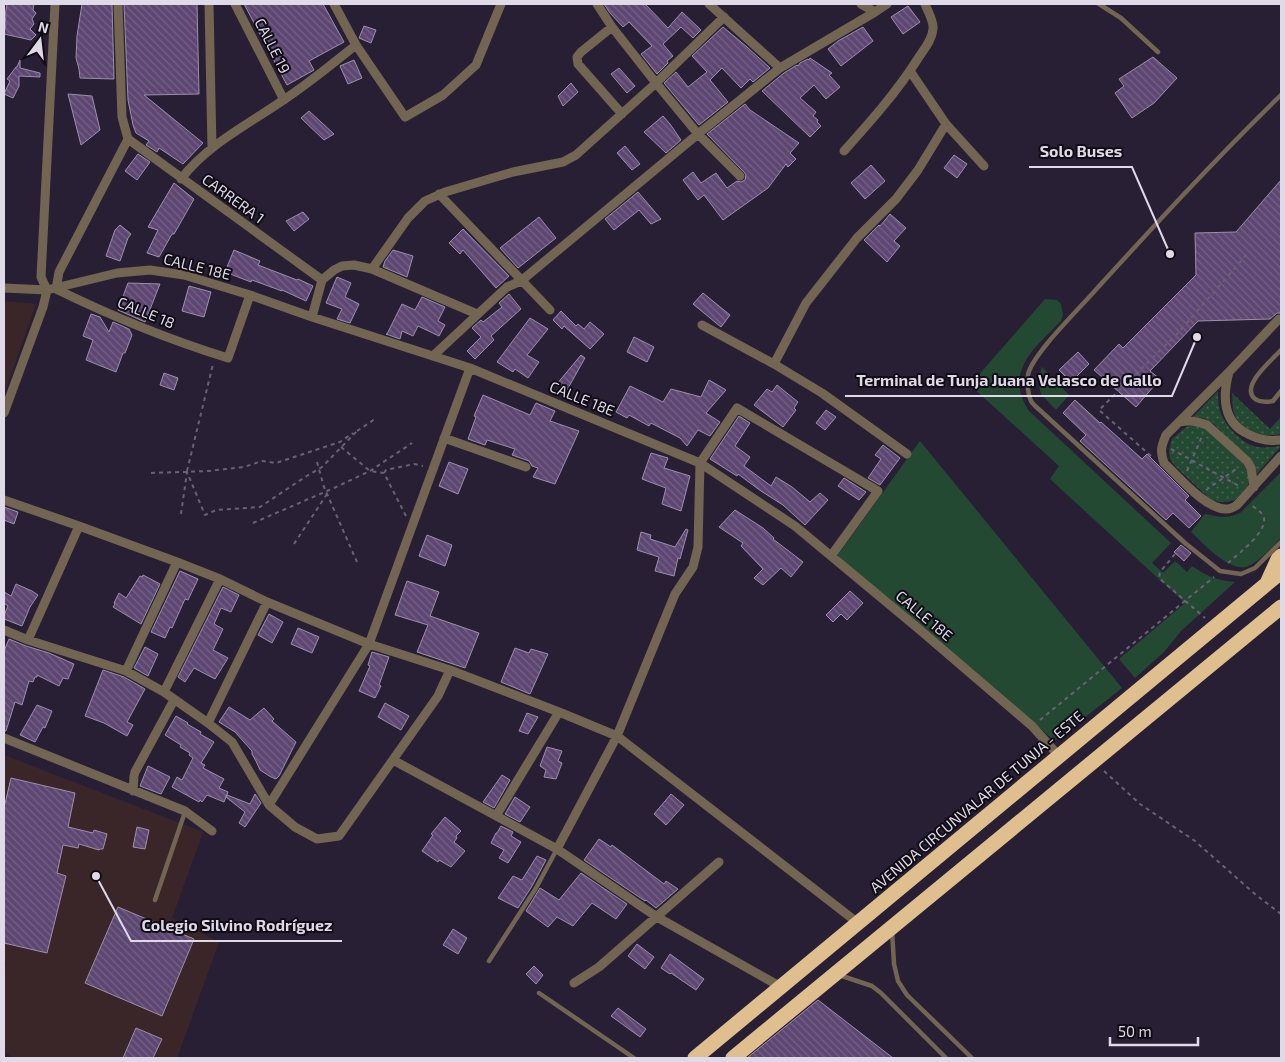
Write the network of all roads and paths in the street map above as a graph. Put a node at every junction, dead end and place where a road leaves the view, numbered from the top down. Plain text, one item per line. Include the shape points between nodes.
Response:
1 (55, 4) edge
2 (118, 4) edge
3 (209, 4) edge
4 (235, 4) edge
5 (334, 4) edge
6 (501, 4) edge
7 (597, 4) edge
8 (709, 4) edge
9 (861, 4) edge
10 (887, 4) edge
11 (925, 4) edge
12 (1099, 4) edge
13 (875, 12) junction
14 (724, 17) junction
15 (612, 27) junction
16 (356, 45) junction
17 (1158, 52) dead end
18 (780, 68) junction
19 (910, 71) junction
20 (656, 83) junction
21 (1281, 95) edge
22 (284, 100) junction
23 (622, 114) junction
24 (946, 124) junction
25 (698, 134) junction
26 (128, 139) junction
27 (212, 148) junction
28 (844, 151) dead end
29 (984, 166) dead end
30 (740, 176) dead end
31 (181, 178) junction
32 (439, 194) junction
33 (1248, 253) dead end
34 (372, 269) junction
35 (322, 280) junction
36 (521, 281) junction
37 (4, 288) edge
38 (52, 290) junction
39 (250, 295) junction
40 (550, 310) dead end
41 (478, 314) junction
42 (312, 317) junction
43 (1279, 319) dead end
44 (702, 325) dead end
45 (1281, 350) edge
46 (216, 354) junction
47 (434, 355) junction
48 (774, 364) junction
49 (470, 368) junction
50 (1229, 372) junction
51 (1281, 391) edge
52 (4, 414) edge
53 (375, 418) dead end
54 (1179, 422) junction
55 (1207, 424) junction
56 (357, 431) junction
57 (444, 438) junction
58 (1281, 440) edge
59 (412, 443) dead end
60 (1162, 445) junction
61 (341, 447) junction
62 (907, 454) dead end
63 (1281, 456) edge
64 (1153, 458) dead end
65 (1192, 460) junction
66 (1247, 461) junction
67 (318, 462) dead end
68 (700, 463) junction
69 (526, 467) dead end
70 (433, 468) junction
71 (319, 469) junction
72 (370, 471) junction
73 (186, 472) junction
74 (151, 473) dead end
75 (384, 473) junction
76 (1223, 478) junction
77 (1183, 481) junction
78 (326, 491) junction
79 (1249, 492) junction
80 (328, 494) junction
81 (1198, 495) junction
82 (4, 500) edge
83 (182, 514) dead end
84 (253, 523) dead end
85 (413, 524) junction
86 (79, 526) junction
87 (1281, 542) edge
88 (1185, 543) junction
89 (294, 544) dead end
90 (831, 556) junction
91 (1281, 556) edge
92 (177, 562) junction
93 (357, 562) dead end
94 (1220, 572) junction
95 (1281, 572) edge
96 (220, 579) junction
97 (1267, 584) junction
98 (1185, 600) junction
99 (267, 602) junction
100 (1281, 607) edge
101 (1214, 628) junction
102 (4, 630) edge
103 (28, 640) junction
104 (369, 644) junction
105 (450, 670) junction
106 (126, 671) junction
107 (164, 692) junction
108 (174, 700) junction
109 (559, 712) junction
110 (208, 723) junction
111 (1032, 726) junction
112 (617, 736) junction
113 (4, 738) edge
114 (1059, 756) junction
115 (393, 760) junction
116 (1093, 761) junction
117 (133, 791) junction
118 (269, 805) junction
119 (185, 812) junction
120 (496, 816) junction
121 (212, 831) dead end
122 (557, 849) junction
123 (719, 862) dead end
124 (155, 900) dead end
125 (1281, 914) edge
126 (657, 917) junction
127 (858, 923) junction
128 (892, 927) junction
129 (489, 961) dead end
130 (835, 974) junction
131 (574, 984) dead end
132 (781, 986) junction
133 (539, 993) dead end
134 (967, 1054) junction
135 (634, 1058) edge
136 (695, 1058) edge
137 (733, 1058) edge
138 (946, 1058) edge
139 (962, 1058) edge
140 (972, 1058) edge

1 - 38 street via 42,277
2 - 26 street via 122,117
3 - 27 street
4 - 22 street, CALLE 19
5 - 16 street
6 - 16 street via 476,64 443,95 405,117
7 - 15 street
8 - 14 street
9 - 13 street
10 - 13 street
11 - 19 street via 933,32
12 - 17 lane via 1121,18
13 - 18 street
14 - 18 street
14 - 20 street
15 - 20 street
15 - 23 street via 577,57 578,64
16 - 22 street
18 - 25 street
19 - 24 street
19 - 28 street via 877,115
20 - 23 street
20 - 25 street
21 - 88 lane via 1172,207 1059,331 1032,364 1028,374 1031,400
22 - 27 street
23 - 32 street via 576,155 563,162 513,172
24 - 29 street
24 - 48 street via 896,199 857,238 806,303
25 - 30 street
25 - 36 street
26 - 31 street, CARRERA 1
26 - 38 street
27 - 31 street
31 - 35 street, CARRERA 1
32 - 34 street via 425,201 408,218
32 - 36 street
33 - 64 path via 1178,333 1099,410
34 - 35 street via 342,266
34 - 41 street
35 - 42 street
36 - 40 street
36 - 41 street via 507,287
37 - 38 street, CALLE 18E
38 - 39 street, CALLE 18E via 117,273 150,270 184,275
38 - 46 street, CALLE 18
38 - 52 street
39 - 42 street, CALLE 18E
39 - 46 street, CALLE 18 via 228,358
41 - 47 street
42 - 47 street, CALLE 18E
43 - 50 street
44 - 48 street
45 - 51 lane via 1253,381 1250,390 1254,398 1264,403 1273,401
46 - 73 path
47 - 49 street, CALLE 18E
48 - 62 street via 822,393
49 - 57 street
49 - 68 street, CALLE 18E
50 - 54 street
50 - 58 street via 1225,399 1232,421 1253,437
53 - 56 path
54 - 55 street via 1189,420
54 - 60 street via 1166,435
55 - 65 path
55 - 66 street
56 - 61 path
56 - 73 path via 340,442 276,463 262,461 244,467
57 - 69 street
57 - 70 street
59 - 72 path
60 - 65 path
60 - 77 street via 1164,463
61 - 71 path
61 - 72 path
63 - 79 street
65 - 76 path
65 - 77 path
66 - 76 path
66 - 79 street via 1251,468
67 - 71 path
68 - 90 street, CALLE 18E via 795,526
68 - 90 street via 736,408 878,491
68 - 112 street via 698,547 693,567 675,594
70 - 75 path via 414,464
70 - 85 street
71 - 73 path via 260,507 216,510 205,515
71 - 78 path
72 - 75 path
72 - 78 path
73 - 74 path
73 - 83 path
75 - 85 path via 404,515
76 - 79 path
76 - 81 path
77 - 81 street
78 - 80 path
78 - 84 path
79 - 81 street via 1228,510 1206,503
79 - 94 path via 1265,523 1261,532
80 - 89 path
80 - 93 path
82 - 86 street
85 - 104 street
86 - 92 street
86 - 103 street
87 - 94 lane via 1255,568 1241,574
88 - 94 lane
88 - 98 path via 1160,572 1159,578
90 - 111 street, CALLE 18E
91 - 97 highway
92 - 96 street
92 - 106 street
94 - 98 path
95 - 97 highway, AVENIDA CIRCUNVALAR DE TUNJA - ESTE
96 - 99 street
96 - 107 street
97 - 101 highway, AVENIDA CIRCUNVALAR DE TUNJA - ESTE
98 - 101 path
98 - 111 path
99 - 104 street
99 - 110 street
100 - 116 highway
101 - 114 highway, AVENIDA CIRCUNVALAR DE TUNJA - ESTE
102 - 103 street
103 - 106 street
104 - 105 street
104 - 118 street
105 - 109 street
105 - 115 street via 438,696
106 - 107 street
107 - 108 street
108 - 110 street
108 - 117 street via 135,772
109 - 112 street
109 - 120 street
110 - 118 street via 232,742
111 - 114 street, CALLE 18E
112 - 122 street
112 - 127 street
113 - 117 street
114 - 127 highway, AVENIDA CIRCUNVALAR DE TUNJA - ESTE
115 - 118 street via 339,836 317,839 294,827
115 - 120 street
116 - 125 path via 1140,804 1195,841
116 - 128 highway
117 - 119 street
119 - 121 street
119 - 124 lane
120 - 122 street
122 - 126 street
122 - 129 lane via 532,895
123 - 126 street
126 - 131 street
126 - 132 street
127 - 132 highway, AVENIDA CIRCUNVALAR DE TUNJA - ESTE
128 - 130 highway
128 - 134 lane via 898,981 907,995
130 - 137 highway
130 - 138 lane via 872,986
132 - 136 highway, AVENIDA CIRCUNVALAR DE TUNJA - ESTE
133 - 135 lane
134 - 139 lane
134 - 140 lane

